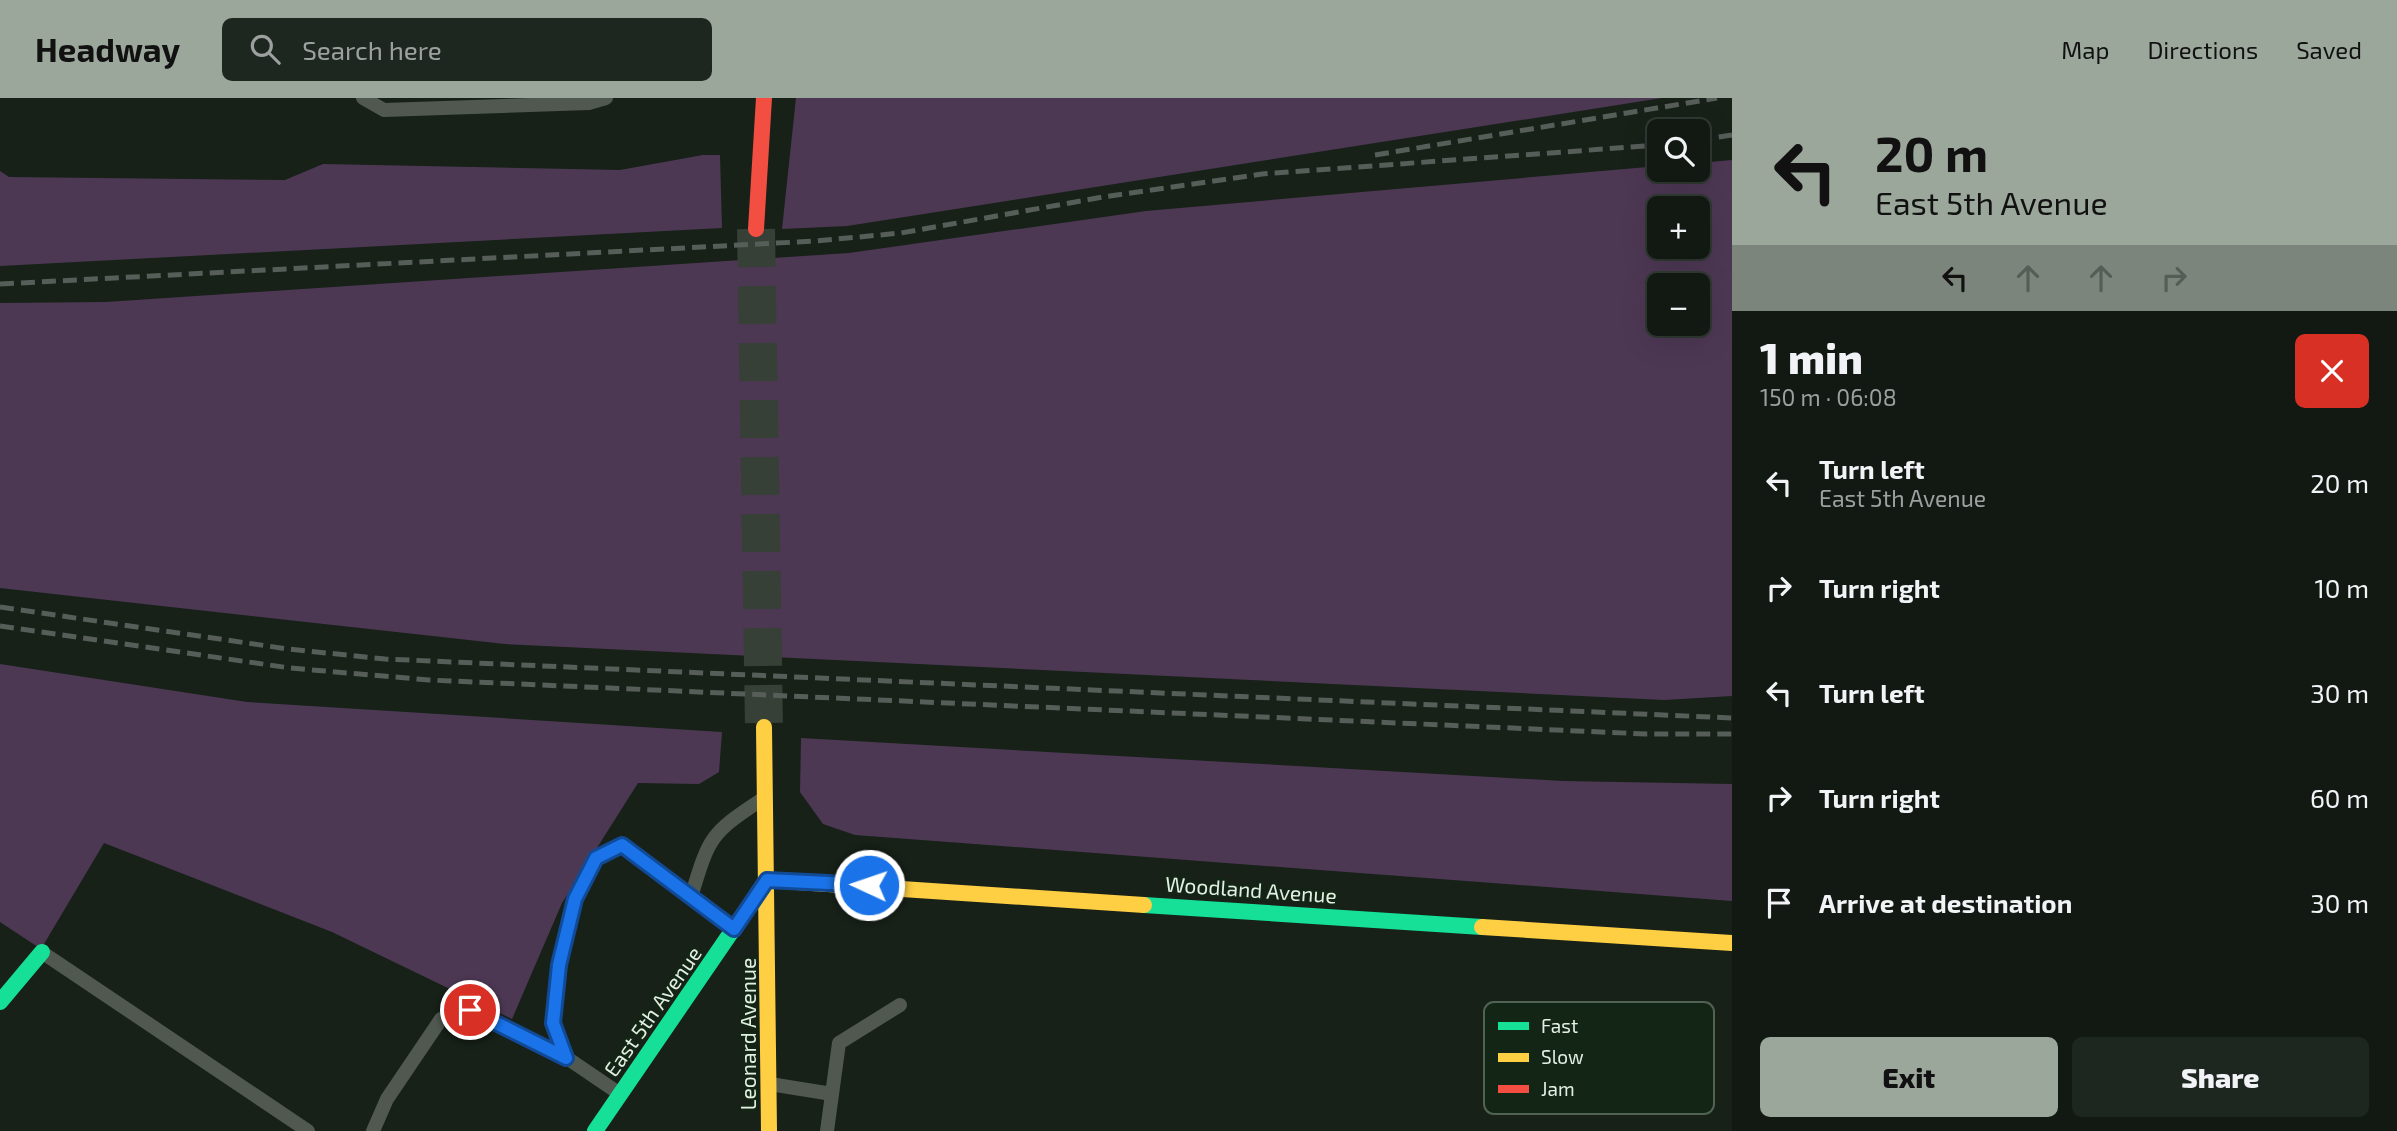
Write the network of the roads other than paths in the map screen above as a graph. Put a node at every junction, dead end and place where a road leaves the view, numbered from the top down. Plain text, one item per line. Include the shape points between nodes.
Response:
1 (363, 98) edge
2 (607, 98) edge
3 (764, 98) edge
4 (503, 102) edge
5 (756, 229) tunnel mouth
6 (764, 727) tunnel mouth
7 (766, 798) junction
8 (767, 880) junction
9 (691, 897) junction
10 (734, 929) junction
11 (1732, 943) edge
12 (42, 952) joint
13 (0, 1002) edge
14 (900, 1005) dead end
15 (566, 1058) junction
16 (769, 1084) junction
17 (620, 1094) junction
18 (832, 1094) junction
19 (308, 1131) edge
20 (373, 1131) edge
21 (595, 1131) edge
22 (769, 1131) edge
23 (827, 1131) edge

1 - 4 lane via 384,110
2 - 4 lane via 589,103
3 - 5 street
6 - 7 street, Leonard Avenue
7 - 8 street, Leonard Avenue
7 - 9 lane via 721,827 706,849
8 - 10 street, East 5th Avenue
8 - 11 street, Woodland Avenue
8 - 16 street, Leonard Avenue
9 - 10 lane
9 - 15 lane via 622,845 596,858 575,899 559,965 553,1023
10 - 17 street, East 5th Avenue
12 - 13 street
12 - 19 lane
14 - 18 lane via 839,1042
15 - 17 lane
15 - 20 lane via 470,1010 441,1019 387,1099
16 - 18 lane
16 - 22 street, Leonard Avenue
17 - 21 street, East 5th Avenue
18 - 23 lane

